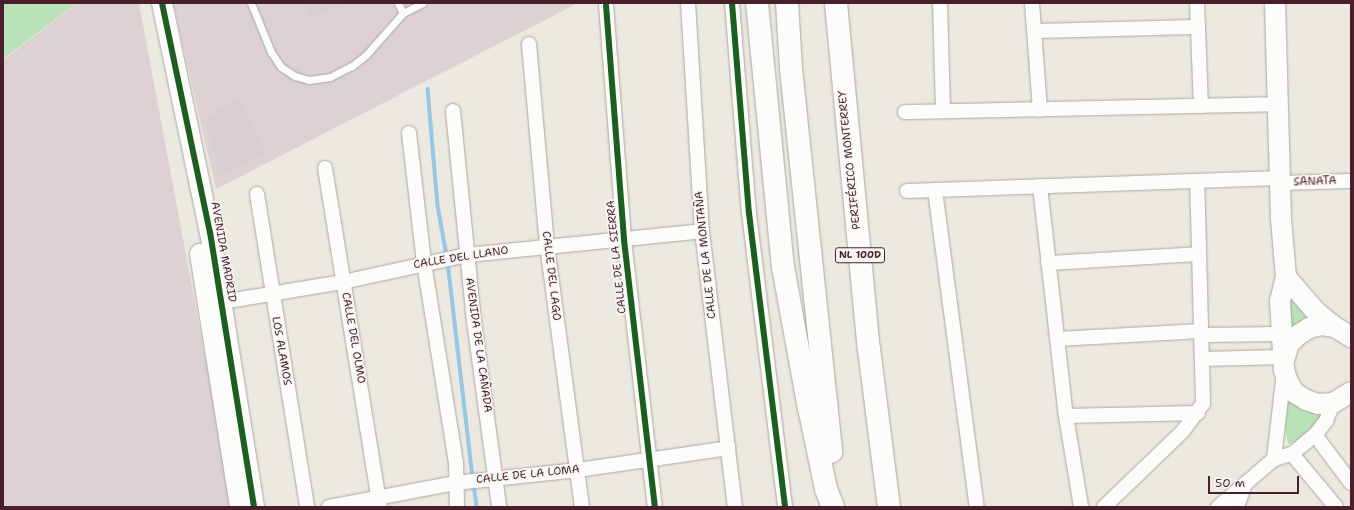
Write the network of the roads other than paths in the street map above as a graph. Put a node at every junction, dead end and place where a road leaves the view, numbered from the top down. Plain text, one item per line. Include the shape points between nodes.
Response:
1 (150, 3) edge
2 (162, 3) edge
3 (251, 3) edge
4 (398, 3) edge
5 (423, 3) edge
6 (688, 3) edge
7 (732, 3) edge
8 (757, 3) edge
9 (787, 3) edge
10 (836, 3) edge
11 (940, 3) edge
12 (1032, 3) edge
13 (1197, 3) edge
14 (1275, 3) edge
15 (606, 5) dead end
16 (402, 13) junction
17 (1198, 27) junction
18 (1034, 31) junction
19 (529, 44) dead end
20 (1278, 104) junction
21 (1201, 106) junction
22 (1040, 110) junction
23 (453, 111) dead end
24 (943, 111) junction
25 (905, 112) dead end
26 (409, 133) dead end
27 (325, 168) dead end
28 (1280, 180) junction
29 (1197, 181) junction
30 (1351, 181) edge
31 (1040, 186) junction
32 (935, 190) junction
33 (907, 191) dead end
34 (257, 194) dead end
35 (702, 231) junction
36 (624, 240) junction
37 (547, 245) junction
38 (1199, 254) junction
39 (463, 255) junction
40 (424, 263) junction
41 (1048, 263) junction
42 (1286, 277) junction
43 (344, 282) junction
44 (271, 295) junction
45 (222, 302) junction
46 (1346, 332) edge
47 (1201, 333) junction
48 (1283, 334) junction
49 (1058, 339) junction
50 (1202, 359) junction
51 (1284, 363) junction
52 (1351, 392) edge
53 (1333, 403) junction
54 (1198, 413) junction
55 (1066, 416) junction
56 (1315, 435) junction
57 (728, 448) junction
58 (1292, 454) junction
59 (1274, 459) junction
60 (650, 460) junction
61 (578, 470) junction
62 (493, 480) junction
63 (1246, 481) junction
64 (459, 483) junction
65 (1351, 483) edge
66 (380, 502) edge
67 (240, 507) edge
68 (254, 507) edge
69 (307, 507) edge
70 (329, 507) edge
71 (457, 507) edge
72 (499, 507) edge
73 (582, 507) edge
74 (655, 507) edge
75 (735, 507) edge
76 (785, 507) edge
77 (833, 507) edge
78 (837, 507) edge
79 (888, 507) edge
80 (977, 507) edge
81 (1081, 507) edge
82 (1104, 507) edge
83 (1218, 507) edge
84 (1237, 507) edge
85 (1336, 507) edge

1 - 67 street, AVENIDA MADRID via 198,242
2 - 45 street, AVENIDA MADRID
3 - 16 lane via 271,52 281,67 295,76 309,80 330,77 352,66 366,55
4 - 16 lane
5 - 16 lane
6 - 35 street, CALLE DE LA MONTAÑA
7 - 76 street via 749,213
8 - 77 highway via 783,266 809,408 826,489
9 - 78 highway via 817,332
10 - 79 highway, PERIFÉRICO MONTERREY / NL 100D via 866,317
11 - 24 street
12 - 18 street
13 - 17 street
14 - 20 street
15 - 36 street, CALLE DE LA SIERRA
17 - 18 street
17 - 21 street
18 - 22 street
19 - 37 street, CALLE DEL LAGO
20 - 21 street
20 - 28 street
21 - 22 street
22 - 24 street
23 - 39 street, AVENIDA DE LA CAÑADA
24 - 25 street
26 - 40 street
27 - 43 street, CALLE DEL OLMO
28 - 29 street, SANATA
28 - 30 street, SANATA
28 - 42 street
29 - 31 street, SANATA
29 - 38 street
31 - 32 street, SANATA
31 - 41 street
32 - 33 street, SANATA
32 - 80 street
34 - 44 street, LOS ALAMOS
35 - 36 street, CALLE DEL LLANO
35 - 57 street, CALLE DE LA MONTAÑA
36 - 37 street, CALLE DEL LLANO
36 - 60 street, CALLE DE LA SIERRA
37 - 39 street, CALLE DEL LLANO
37 - 61 street, CALLE DEL LAGO
38 - 41 street
38 - 47 street
39 - 40 street, CALLE DEL LLANO
39 - 62 street, AVENIDA DE LA CAÑADA
40 - 43 street, CALLE DEL LLANO
40 - 64 street
41 - 49 street
42 - 46 street via 1317,313
42 - 48 street via 1280,301
43 - 44 street, CALLE DEL LLANO
43 - 66 street, CALLE DEL OLMO
44 - 45 street, CALLE DEL LLANO
44 - 69 street, LOS ALAMOS
45 - 68 street, AVENIDA MADRID
46 - 51 street via 1322,325 1303,331 1289,344
47 - 48 street
47 - 49 street
47 - 50 street
48 - 51 street
49 - 55 street
50 - 51 street
50 - 54 street via 1203,403
51 - 53 street via 1292,387 1306,400 1318,404
51 - 59 street
52 - 53 street
53 - 56 street via 1326,421
54 - 55 street
54 - 82 street via 1183,431
55 - 81 street
56 - 58 street
56 - 65 street
57 - 60 street, CALLE DE LA LOMA
57 - 75 street, CALLE DE LA MONTAÑA
58 - 59 street
58 - 85 street
59 - 63 street
60 - 61 street, CALLE DE LA LOMA
60 - 74 street, CALLE DE LA SIERRA
61 - 62 street, CALLE DE LA LOMA
61 - 73 street, CALLE DEL LAGO
62 - 64 street, CALLE DE LA LOMA
62 - 72 street, AVENIDA DE LA CAÑADA
63 - 83 street
63 - 84 street
64 - 66 street, CALLE DE LA LOMA
64 - 71 street
66 - 70 street, CALLE DE LA LOMA

